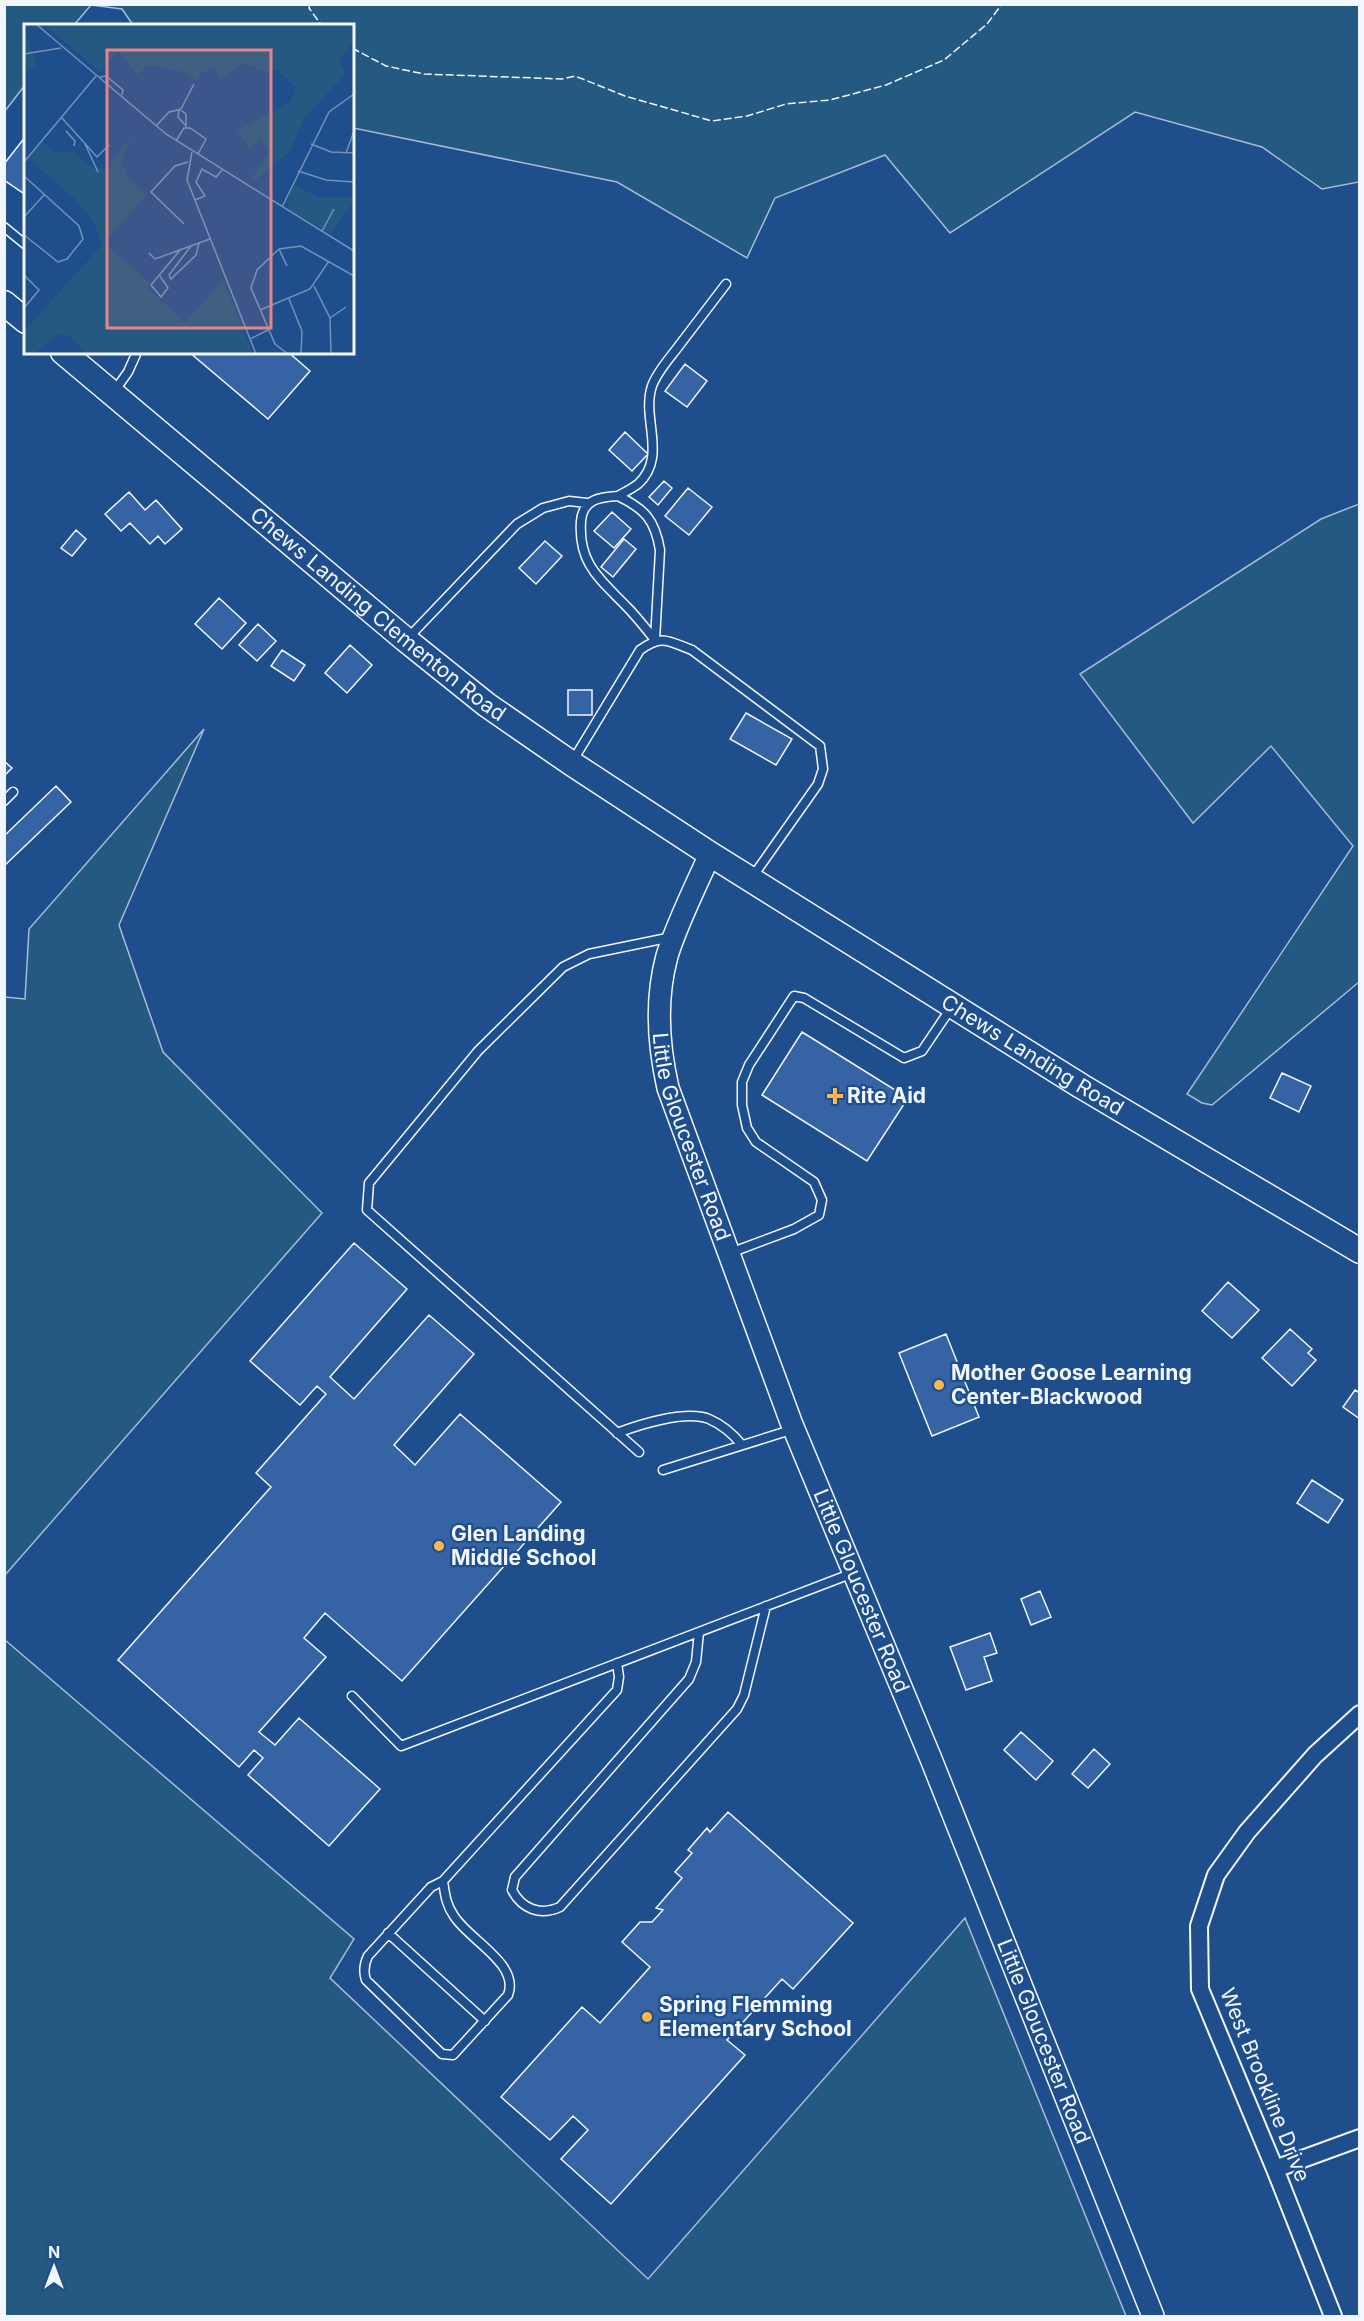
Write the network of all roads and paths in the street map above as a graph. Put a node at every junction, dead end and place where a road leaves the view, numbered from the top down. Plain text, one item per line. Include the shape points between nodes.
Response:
1 (4, 227) edge
2 (24, 243) edge
3 (726, 284) dead end
4 (4, 303) edge
5 (24, 319) edge
6 (65, 354) edge
7 (137, 354) edge
8 (113, 393) junction
9 (618, 496) junction
10 (587, 503) junction
11 (406, 640) junction
12 (655, 640) junction
13 (571, 763) junction
14 (13, 792) dead end
15 (4, 801) edge
16 (710, 854) junction
17 (751, 879) junction
18 (675, 936) junction
19 (952, 1006) junction
20 (1359, 1251) edge
21 (729, 1253) junction
22 (794, 1429) junction
23 (617, 1433) junction
24 (742, 1445) junction
25 (639, 1452) dead end
26 (663, 1470) dead end
27 (854, 1573) junction
28 (766, 1606) junction
29 (699, 1632) junction
30 (617, 1663) junction
31 (352, 1696) dead end
32 (1359, 1714) edge
33 (443, 1881) junction
34 (388, 1933) junction
35 (485, 2021) junction
36 (1359, 2138) edge
37 (1275, 2169) junction
38 (1154, 2316) edge
39 (1334, 2316) edge

1 - 2 lane
3 - 9 lane via 652,384 650,416 654,442 650,466 639,483
4 - 5 main road
6 - 8 main road, Chews Landing Clementon Road
7 - 8 lane
8 - 11 main road, Chews Landing Clementon Road
9 - 10 lane
9 - 12 lane via 636,504 650,518 658,536
10 - 11 lane via 569,501 543,508 517,524
10 - 12 lane via 581,513 580,528 587,563
11 - 13 main road, Chews Landing Clementon Road via 487,705
12 - 13 lane via 640,650
12 - 17 lane via 692,650 820,746 823,769 818,784
13 - 16 main road, Chews Landing Clementon Road
14 - 15 lane
16 - 17 main road, Chews Landing Road
16 - 18 street, Little Gloucester Road
17 - 19 main road, Chews Landing Road
18 - 21 street, Little Gloucester Road via 659,1002 660,1054 668,1088
18 - 23 lane via 590,954 563,967 478,1051 369,1183 368,1210
19 - 20 main road, Chews Landing Road
19 - 21 lane via 921,1051 904,1058 804,998 794,996 749,1065 742,1082 742,1105 747,1128 756,1142 814,1182 822,1200 819,1215 794,1229
21 - 22 street, Little Gloucester Road
22 - 24 lane
22 - 27 street, Little Gloucester Road
23 - 24 lane via 652,1422 693,1416 719,1424
23 - 25 lane
24 - 26 lane
27 - 28 lane
27 - 38 street, Little Gloucester Road
28 - 29 lane
28 - 29 lane via 737,1709 560,1907 533,1911 516,1898 512,1890 515,1877 689,1679 696,1662
29 - 30 lane
30 - 31 lane via 401,1746
30 - 33 lane via 617,1690
32 - 37 street, West Brookline Drive via 1315,1755 1266,1810 1216,1875 1199,1926 1200,1989
33 - 34 lane via 431,1887
33 - 35 lane via 454,1917 510,1976 508,1995
34 - 35 lane
34 - 35 lane via 368,1956 363,1972 366,1980 442,2054 453,2055
36 - 37 street
37 - 39 street, West Brookline Drive

